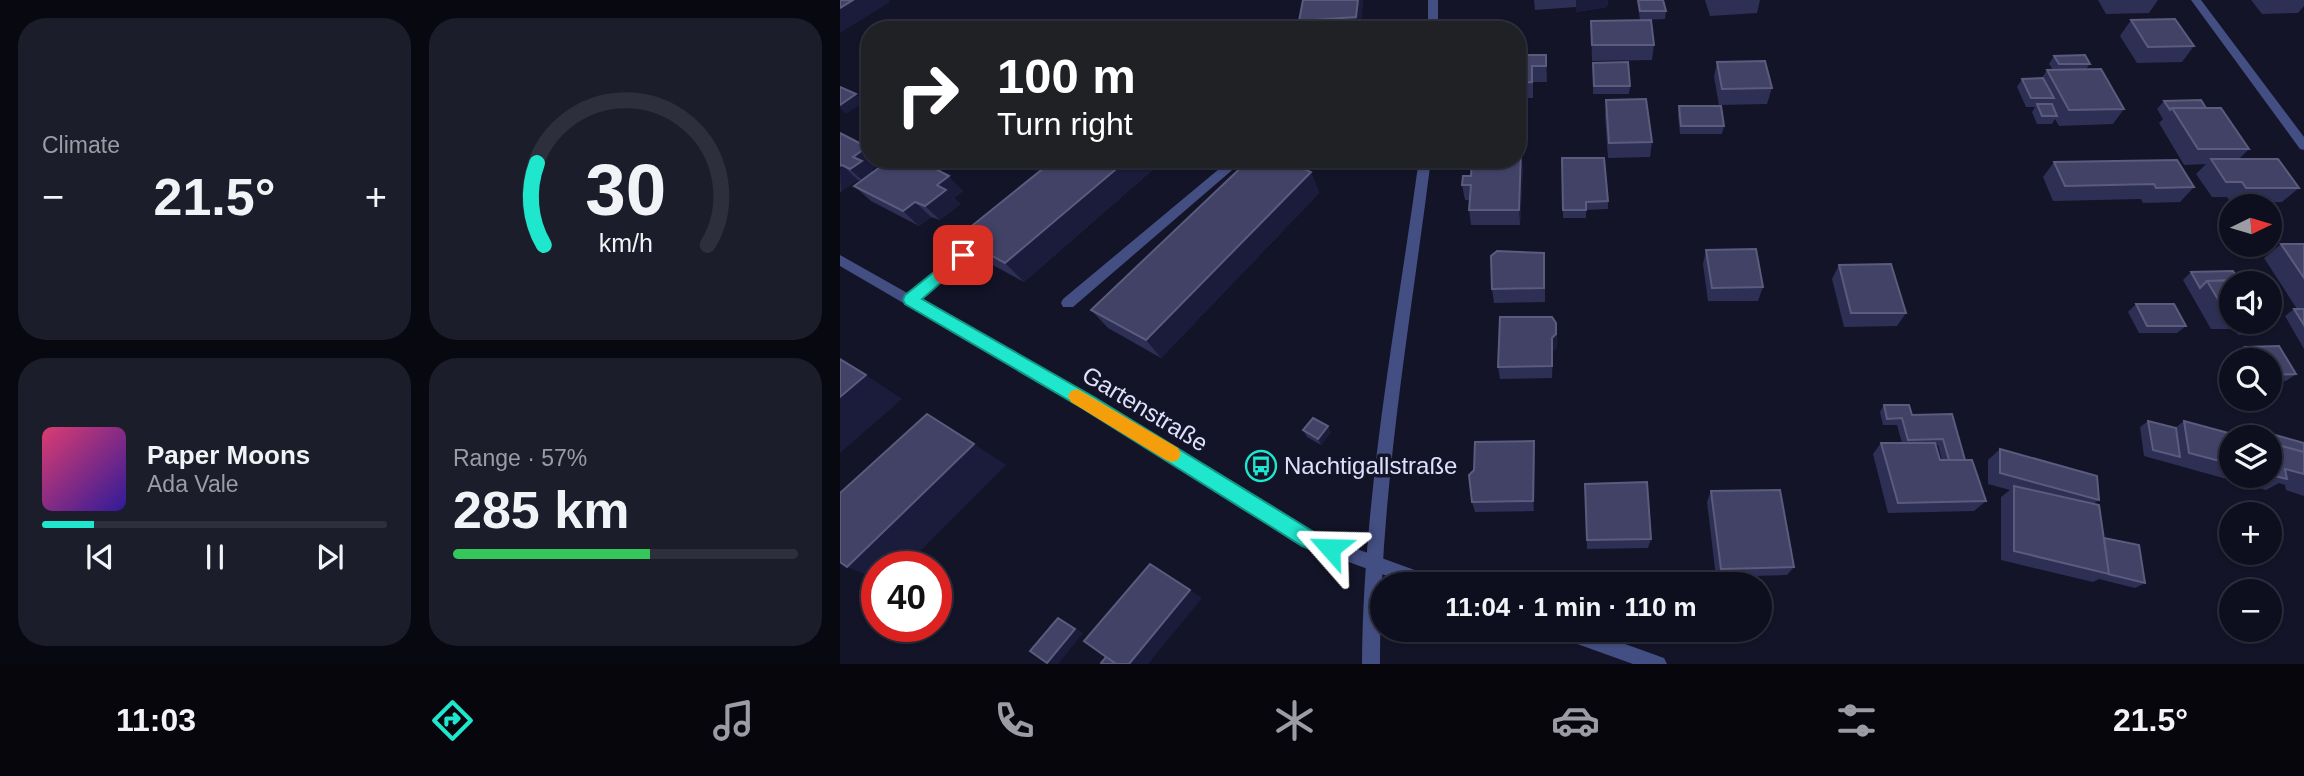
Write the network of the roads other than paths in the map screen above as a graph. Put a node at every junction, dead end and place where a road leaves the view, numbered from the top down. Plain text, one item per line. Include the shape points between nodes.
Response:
1 (1433, 0) edge
2 (2196, 0) edge
3 (1433, 21) edge
4 (2304, 146) edge
5 (1228, 168) edge
6 (1424, 168) edge
7 (995, 228) edge
8 (840, 260) edge
9 (911, 300) junction
10 (1068, 303) dead end
11 (1374, 564) junction
12 (1397, 572) edge
13 (1595, 642) edge
14 (1371, 664) edge
15 (1658, 664) edge

1 - 3 street
2 - 4 street
5 - 10 street
6 - 11 street
7 - 9 street
8 - 9 street, Gartenstraße
9 - 11 street, Gartenstraße via 1088,402 1308,539
11 - 12 street, Gartenstraße
11 - 14 street
13 - 15 street

